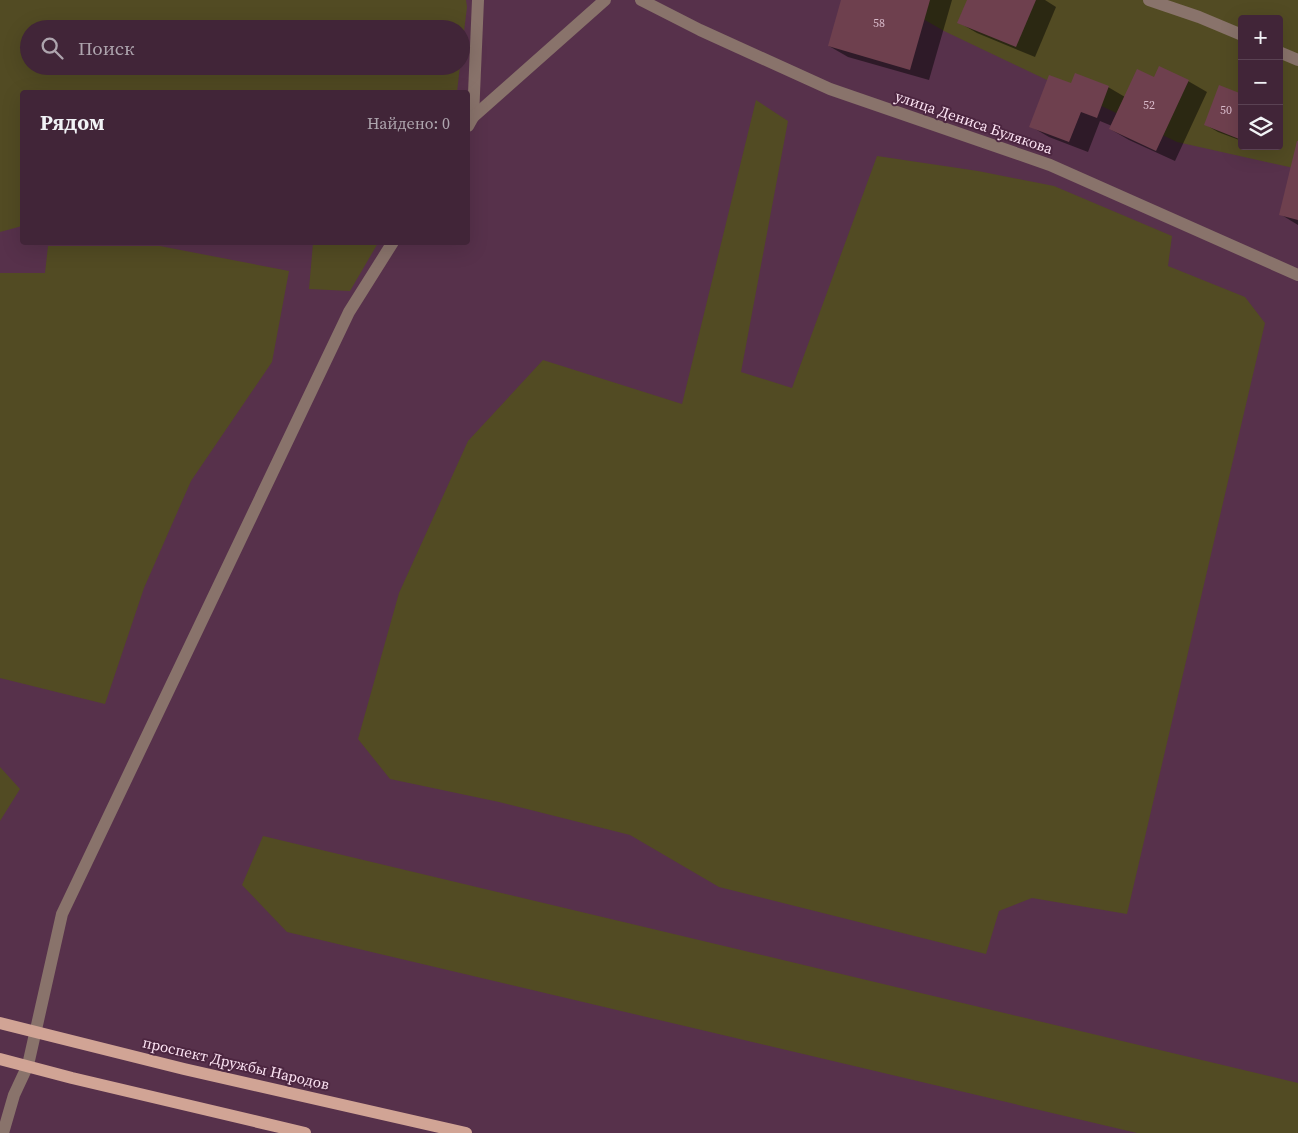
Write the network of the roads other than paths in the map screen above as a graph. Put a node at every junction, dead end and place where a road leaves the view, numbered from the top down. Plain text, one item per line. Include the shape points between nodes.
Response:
1 (478, 0) edge
2 (605, 0) edge
3 (640, 0) edge
4 (1149, 0) edge
5 (1238, 34) edge
6 (1283, 54) edge
7 (1298, 60) edge
8 (470, 121) edge
9 (391, 245) edge
10 (1298, 275) edge
11 (0, 1023) edge
12 (36, 1032) junction
13 (0, 1059) edge
14 (28, 1065) junction
15 (3, 1133) edge
16 (305, 1133) edge
17 (466, 1133) edge

1 - 8 street
2 - 8 street
3 - 10 street, улица Дениса Булякова via 830,90 1050,165
4 - 5 street
6 - 7 street
9 - 12 street via 349,312 62,914
11 - 12 main road, проспект Дружбы Народов
12 - 14 street
12 - 17 main road, проспект Дружбы Народов
13 - 14 main road
14 - 15 street via 14,1095
14 - 16 main road

